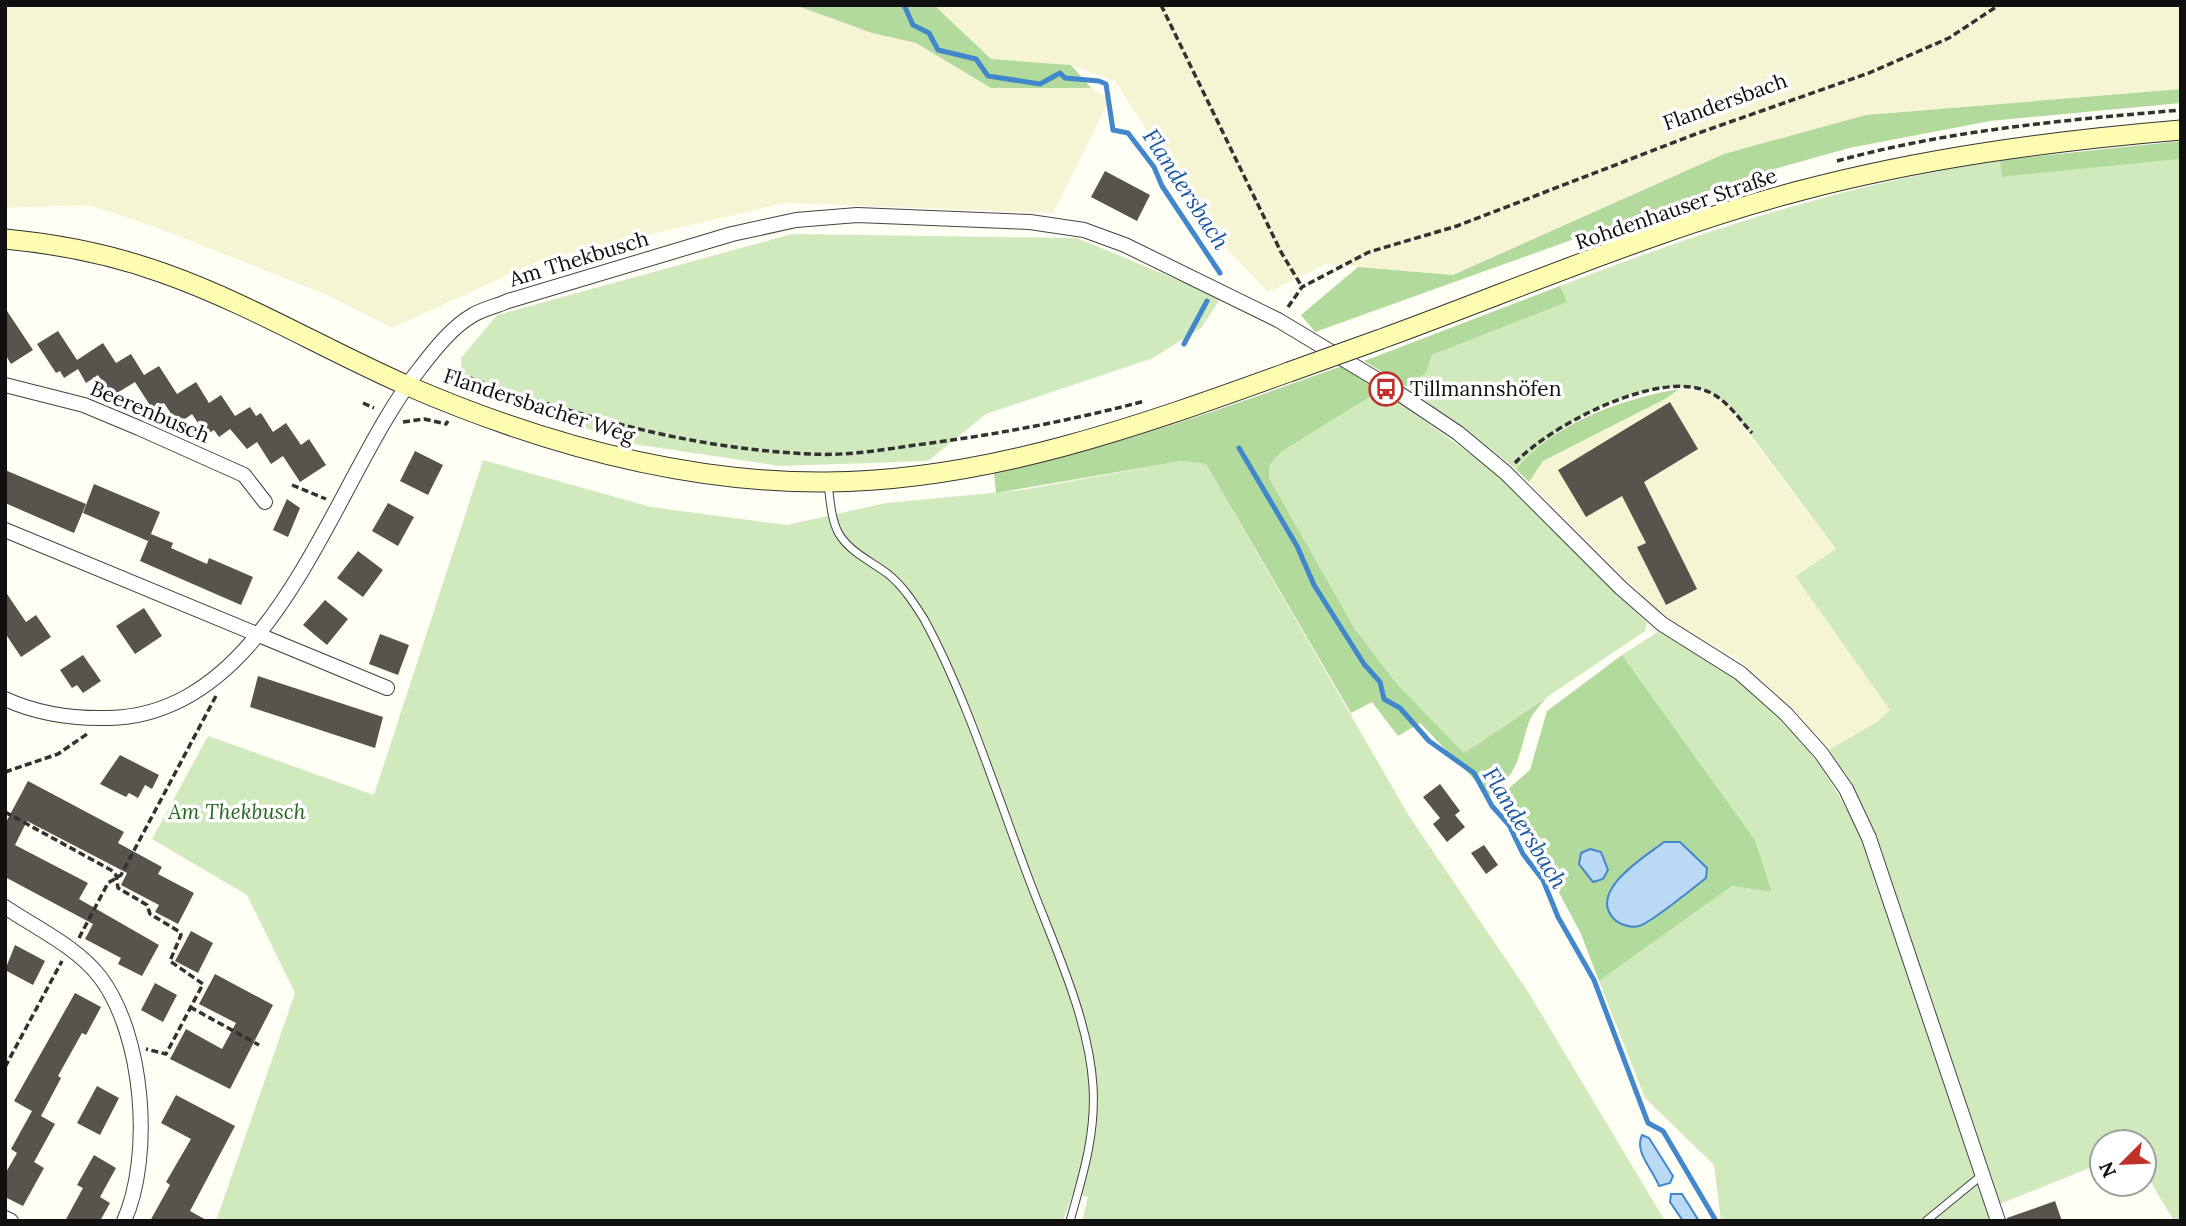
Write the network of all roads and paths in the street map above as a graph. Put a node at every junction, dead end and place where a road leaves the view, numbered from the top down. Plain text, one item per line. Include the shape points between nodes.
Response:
1 (1161, 5) edge
2 (1999, 5) edge
3 (2181, 130) edge
4 (5, 239) edge
5 (1302, 287) junction
6 (1278, 320) junction
7 (5, 385) edge
8 (406, 385) junction
9 (1152, 399) dead end
10 (1204, 403) joint
11 (456, 406) junction
12 (387, 414) junction
13 (1752, 433) dead end
14 (1506, 473) junction
15 (828, 482) junction
16 (292, 485) dead end
17 (320, 497) dead end
18 (265, 502) dead end
19 (5, 530) edge
20 (256, 636) junction
21 (387, 688) dead end
22 (217, 694) dead end
23 (5, 699) edge
24 (87, 734) dead end
25 (5, 772) edge
26 (5, 812) edge
27 (114, 880) junction
28 (5, 906) edge
29 (69, 951) junction
30 (190, 1007) junction
31 (258, 1045) dead end
32 (138, 1047) dead end
33 (5, 1067) edge
34 (1982, 1175) junction
35 (5, 1218) edge
36 (11, 1221) edge
37 (124, 1221) edge
38 (1070, 1221) edge
39 (1926, 1221) edge
40 (1998, 1221) edge

1 - 5 path
2 - 5 path, Flandersbach via 1949,38 1910,56 1457,226 1369,252
3 - 10 main road, Rohdenhauser Straße, bridge via 1985,151 1793,193
4 - 8 main road, Flandersbacher Weg via 108,257 168,274
5 - 6 path, Flandersbach
6 - 8 street, Am Thekbusch via 1125,245 1084,230 1030,222 857,215 796,220 732,234 472,315 447,336
6 - 14 street via 1408,399
7 - 18 street, Beerenbusch via 84,405 244,475
8 - 11 main road, Flandersbacher Weg
8 - 12 street, Am Thekbusch
9 - 11 path via 1068,422 989,436 813,454 681,440 613,425 470,378
10 - 15 main road, Flandersbacher Weg via 1029,455 897,478
11 - 12 path via 446,424 424,419 406,424
11 - 15 main road, Flandersbacher Weg via 634,462 774,481
12 - 20 street, Am Thekbusch via 306,567
13 - 14 path via 1709,391 1651,390 1561,428 1528,449
14 - 34 street via 1621,588 1662,624 1740,673 1821,752 1846,789 1869,838
15 - 38 lane via 838,532 849,547 908,594 950,673 1063,969 1084,1035 1095,1122
16 - 17 path
19 - 20 street
20 - 21 street
20 - 23 street, Am Thekbusch via 205,684 147,714 67,717
22 - 27 path via 121,875
24 - 25 path via 58,754
26 - 27 path via 111,870
27 - 29 path
27 - 30 path via 118,888 147,905 150,914 180,932 170,961 204,984
28 - 29 street
29 - 33 path
29 - 37 street via 99,976 111,995 135,1074 142,1155
30 - 31 path
30 - 32 path via 166,1054
34 - 39 lane
34 - 40 street
35 - 36 street

